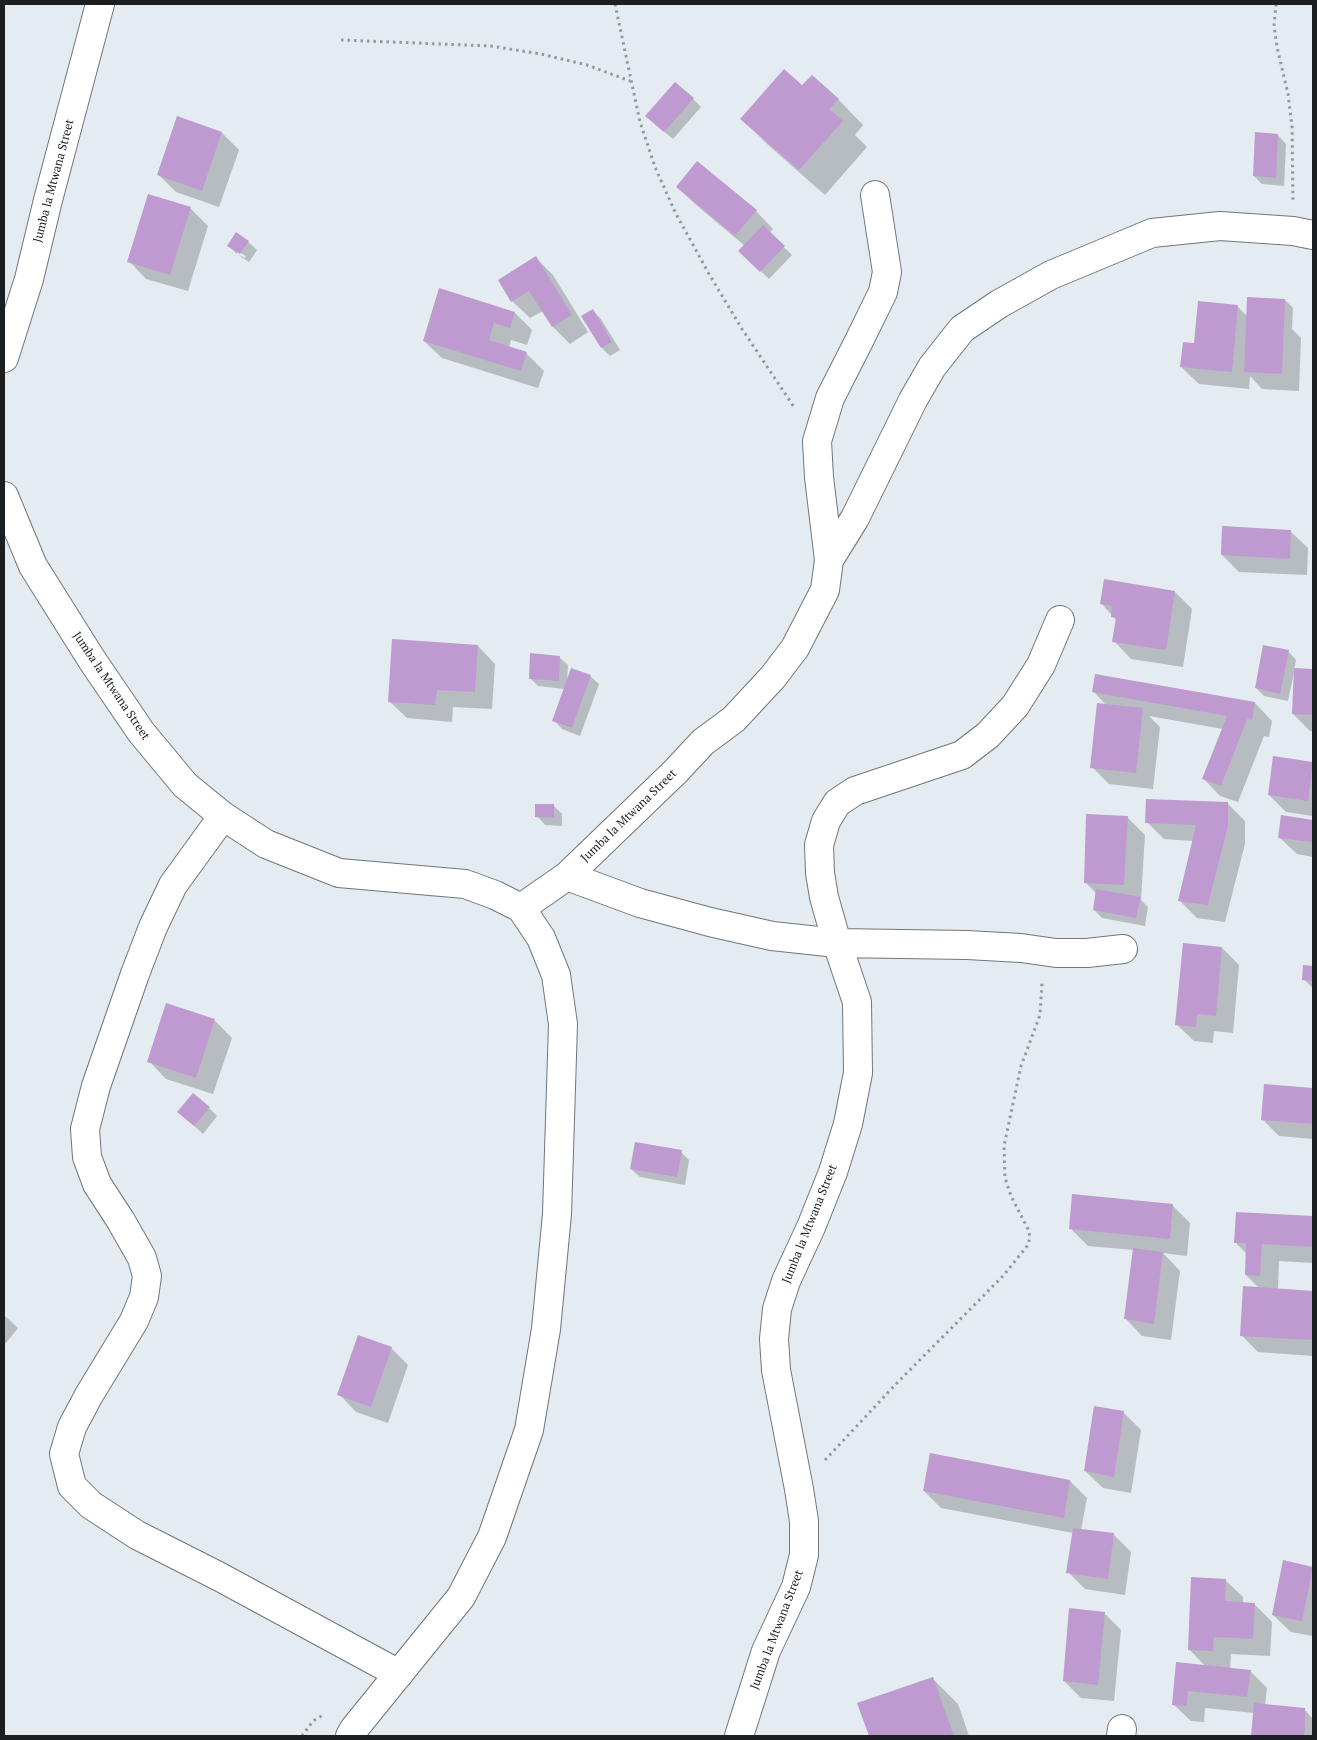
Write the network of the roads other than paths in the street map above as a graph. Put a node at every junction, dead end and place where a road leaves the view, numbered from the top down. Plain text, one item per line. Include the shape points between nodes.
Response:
1 (100, 4) edge
2 (875, 195) dead end
3 (1303, 233) edge
4 (4, 358) edge
5 (4, 496) edge
6 (829, 560) junction
7 (1060, 620) dead end
8 (223, 816) junction
9 (567, 876) junction
10 (521, 908) junction
11 (837, 944) junction
12 (1123, 949) dead end
13 (399, 1674) junction
14 (350, 1736) edge
15 (739, 1736) edge

1 - 4 street, Jumba la Mtwana Street via 29,279
2 - 6 street via 887,272 883,292 830,398 817,441 818,477
3 - 6 street via 1220,226 1152,232 1051,275 962,329 932,367 912,400 855,518
5 - 8 street, Jumba la Mtwana Street via 33,566 141,732 185,784
6 - 9 street, Jumba la Mtwana Street via 825,590 795,648 773,677 734,719 703,742
7 - 11 street, Jumba la Mtwana Street via 1041,665 1015,706 988,734 962,755 855,791 837,803 826,821 819,845 824,897
8 - 10 street, Jumba la Mtwana Street via 266,844 339,873 465,884
8 - 13 street via 173,885 153,927 96,1086 85,1129 87,1157 98,1184 142,1258 147,1276 144,1298 134,1321 72,1427 64,1454 72,1486 91,1505 137,1535
9 - 10 street, Jumba la Mtwana Street
9 - 11 street via 640,903 710,922 772,936
10 - 13 street, Jumba la Mtwana Street via 541,938 556,975 563,1024 557,1214 546,1329 529,1430 492,1538 462,1597
11 - 12 street via 967,945 1073,953
11 - 15 street, Jumba la Mtwana Street via 857,1002 858,1073 848,1124 833,1172 786,1281 774,1339 776,1370 804,1521 804,1555 796,1587 766,1651
13 - 14 street, Jumba la Mtwana Street

